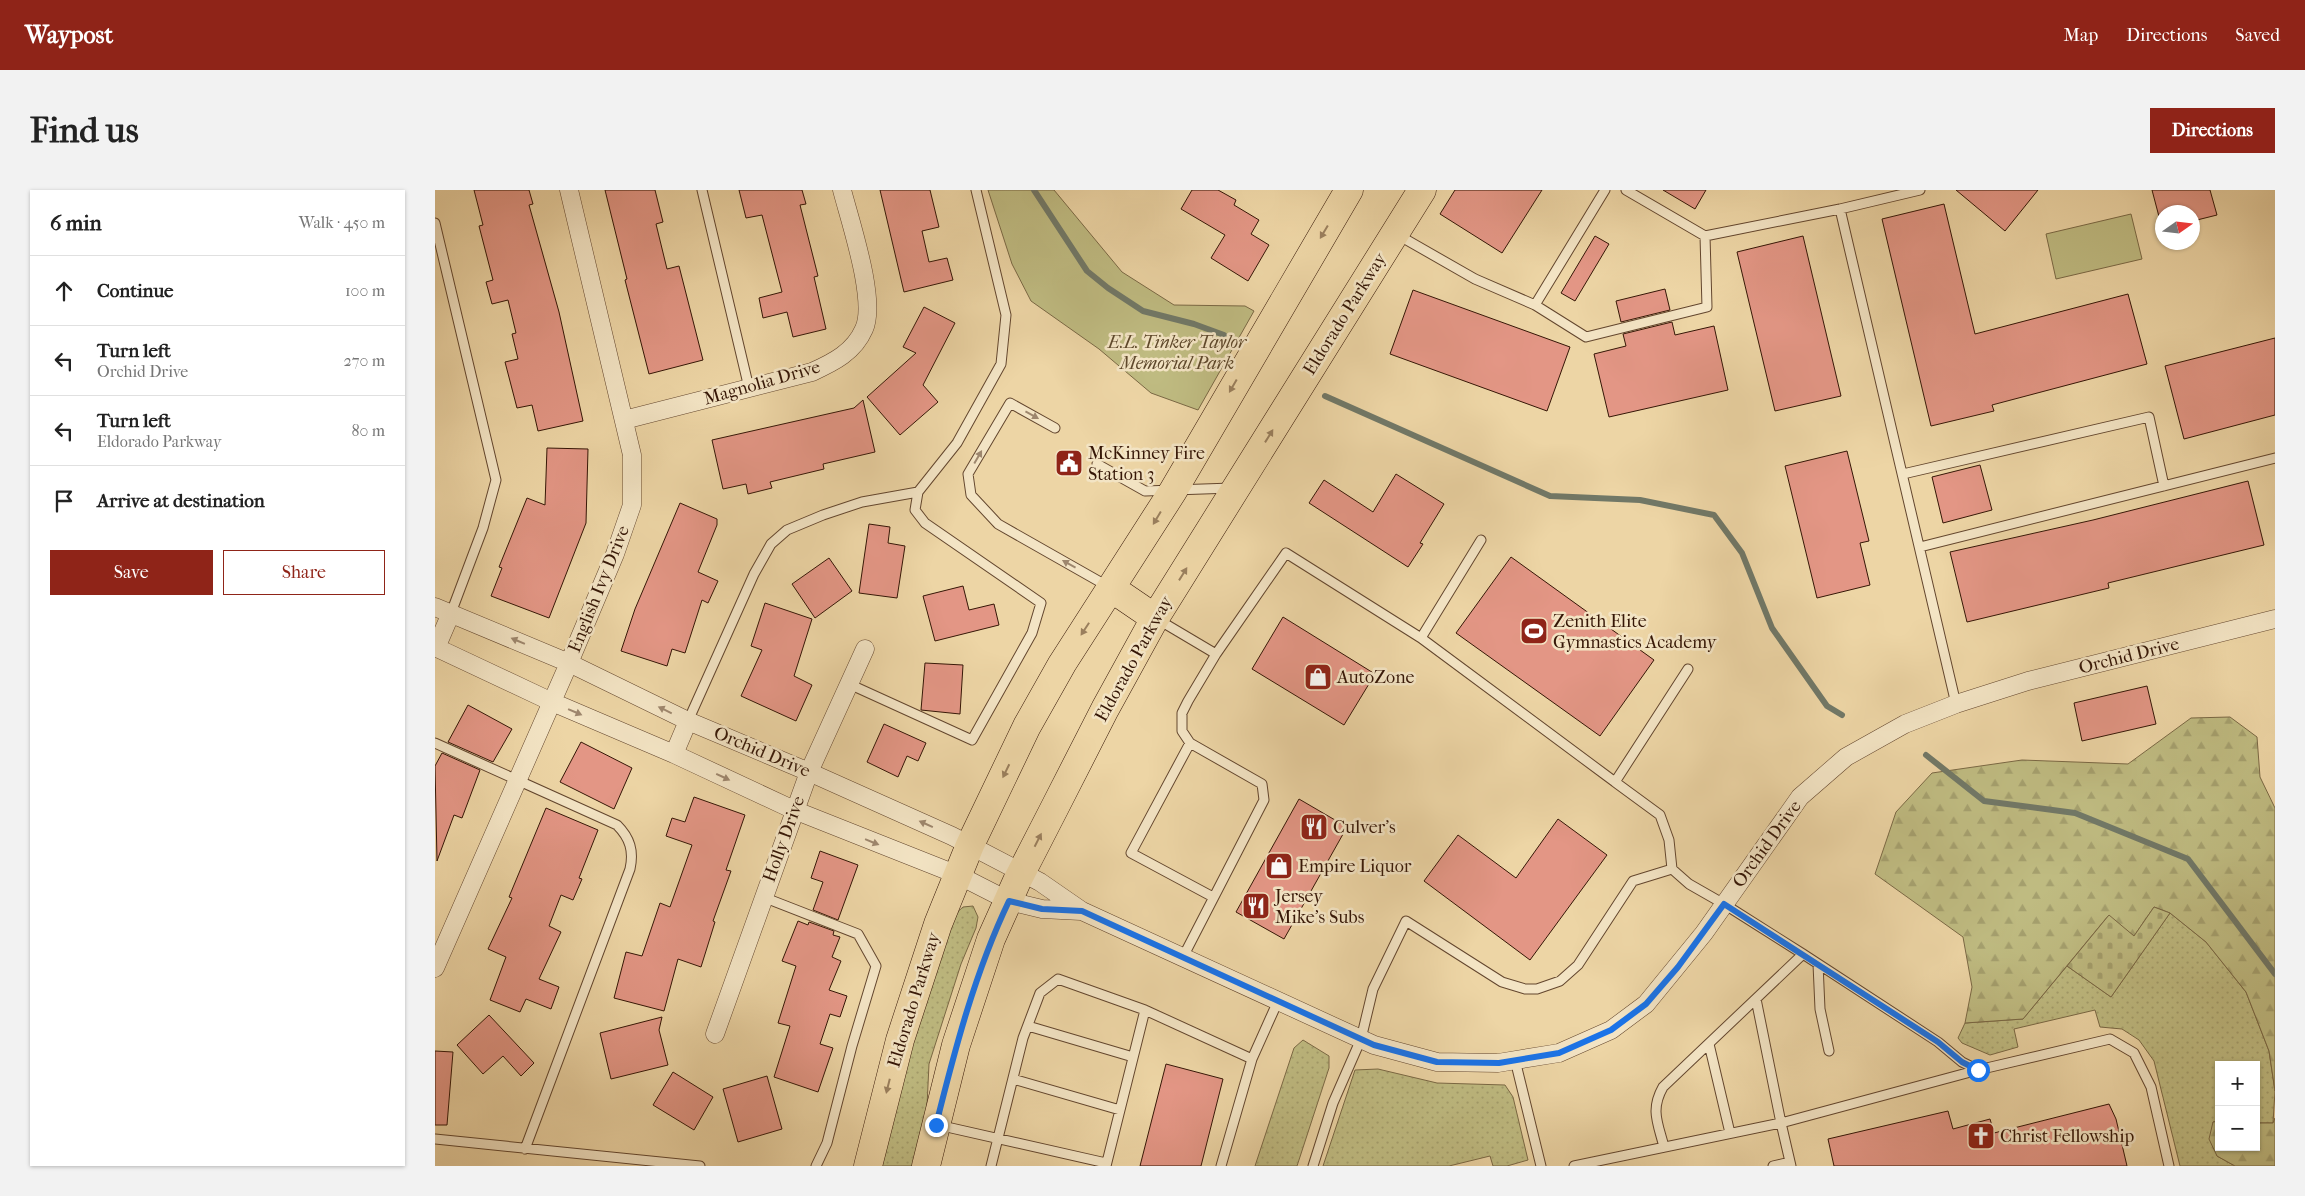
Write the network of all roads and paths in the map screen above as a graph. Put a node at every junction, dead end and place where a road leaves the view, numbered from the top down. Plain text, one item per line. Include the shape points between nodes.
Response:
1 (569, 190) edge
2 (702, 190) edge
3 (842, 190) edge
4 (976, 190) edge
5 (1349, 190) edge
6 (1422, 190) edge
7 (1605, 190) edge
8 (1626, 190) edge
9 (1920, 190) edge
10 (1840, 209) junction
11 (435, 223) edge
12 (1396, 234) junction
13 (1705, 236) junction
14 (1535, 305) junction
15 (749, 388) junction
16 (624, 420) junction
17 (1055, 428) dead end
18 (2275, 458) edge
19 (1097, 464) dead end
20 (1903, 474) junction
21 (2164, 486) junction
22 (1237, 488) junction
23 (1173, 491) junction
24 (918, 492) junction
25 (1481, 540) dead end
26 (1920, 547) junction
27 (1111, 588) junction
28 (443, 610) edge
29 (1155, 618) junction
30 (2275, 619) edge
31 (1421, 638) junction
32 (435, 648) edge
33 (865, 650) dead end
34 (1216, 654) junction
35 (569, 662) junction
36 (1688, 669) dead end
37 (849, 684) junction
38 (552, 702) junction
39 (1956, 704) junction
40 (687, 721) junction
41 (1190, 743) junction
42 (435, 744) edge
43 (674, 754) junction
44 (809, 772) junction
45 (517, 781) junction
46 (1615, 782) junction
47 (794, 810) junction
48 (970, 845) junction
49 (1672, 869) junction
50 (1022, 872) junction
51 (957, 875) junction
52 (763, 897) junction
53 (1213, 897) junction
54 (1009, 901) junction
55 (1724, 904) junction
56 (1082, 911) junction
57 (1803, 954) junction
58 (1183, 957) junction
59 (1818, 964) junction
60 (435, 968) edge
61 (1757, 999) junction
62 (1278, 1001) junction
63 (1145, 1010) junction
64 (1028, 1026) junction
65 (715, 1034) dead end
66 (1361, 1040) junction
67 (1709, 1044) junction
68 (1829, 1051) dead end
69 (1133, 1057) junction
70 (1252, 1059) junction
71 (1515, 1060) junction
72 (1978, 1070) junction
73 (1013, 1079) junction
74 (1120, 1110) junction
75 (1781, 1123) junction
76 (936, 1125) junction
77 (1730, 1133) junction
78 (998, 1138) junction
79 (435, 1139) edge
80 (1663, 1147) junction
81 (525, 1149) junction
82 (1106, 1164) edge
83 (1790, 1164) edge
84 (700, 1166) edge
85 (816, 1166) edge
86 (868, 1166) edge
87 (926, 1166) edge
88 (991, 1166) edge
89 (1221, 1166) edge
90 (1313, 1166) edge
91 (1541, 1166) edge
92 (1573, 1166) edge
93 (1773, 1166) edge
94 (2169, 1166) edge

1 - 16 street, English Ivy Drive
2 - 15 lane
3 - 15 street, Magnolia Drive via 866,288 865,328 855,344 836,361 812,372
4 - 24 lane via 1007,315 1001,364 957,443
5 -> 23 main road, Eldorado Parkway
6 - 12 main road, Eldorado Parkway
7 - 14 lane
8 - 13 lane
9 - 10 lane
10 - 13 lane
10 - 20 lane
11 - 28 lane via 497,480 483,528
12 - 14 lane via 1475,280
22 -> 12 main road, Eldorado Parkway
13 - 14 lane via 1707,307 1586,337
15 - 16 street, Magnolia Drive
16 - 35 street, English Ivy Drive via 632,455 631,505 615,554
27 -> 17 lane via 998,524 971,495 968,474 1010,403
18 - 21 lane
19 - 23 lane via 1145,491
20 - 21 lane via 2149,416
20 - 26 lane
21 - 26 lane
22 - 23 lane
29 -> 22 main road, Eldorado Parkway
23 -> 27 main road, Eldorado Parkway
24 - 37 lane via 915,510 925,524 1041,603 1032,633 971,740
24 - 40 lane via 862,502 823,515 787,530 771,544
25 - 31 lane
26 - 39 lane
27 - 29 main road
27 -> 48 main road, Eldorado Parkway via 1027,726
28 - 32 street
35 -> 28 street, Orchid Drive
29 - 34 lane
50 -> 29 main road, Eldorado Parkway
30 - 39 street, Orchid Drive
31 - 34 lane via 1286,553
31 - 46 lane
32 - 38 street, Orchid Drive
33 - 37 street, Holly Drive
34 - 41 lane via 1182,713 1181,731
35 - 38 street, English Ivy Drive
40 -> 35 street, Orchid Drive
36 - 46 lane
37 - 44 street, Holly Drive
38 -> 43 street, Orchid Drive
38 - 45 street, English Ivy Drive
39 - 55 street, Orchid Drive via 1905,724 1845,757 1800,797
40 - 43 street
40 - 44 street, Orchid Drive
41 - 53 lane via 1262,784 1264,800
41 - 53 lane via 1131,853
42 - 45 lane
43 -> 47 street, Orchid Drive
44 - 47 street, Holly Drive
48 -> 44 street, Orchid Drive
45 - 60 street, English Ivy Drive
45 - 81 lane via 617,825 629,839 632,860
46 - 49 lane via 1660,815 1669,840
47 -> 51 street, Orchid Drive
47 - 52 street, Holly Drive
48 - 50 street, Orchid Drive
48 - 51 main road, Eldorado Parkway
49 - 55 lane via 1689,884
49 - 66 lane via 1633,881 1574,970 1560,981 1537,989 1502,982 1406,921 1373,989
50 - 54 main road, Eldorado Parkway
50 - 56 street, Orchid Drive
51 - 54 street, Orchid Drive
51 -> 86 main road, Eldorado Parkway via 900,1040
52 - 65 street, Holly Drive
52 - 85 lane via 858,934 876,966 827,1143
53 - 58 lane
54 - 56 street, Orchid Drive via 1042,909
54 - 76 main road, Eldorado Parkway via 991,939 956,1045
55 - 57 lane
55 - 71 street, Orchid Drive via 1678,967 1639,1009 1611,1030 1559,1053
56 - 58 street, Orchid Drive
57 - 59 lane
57 - 61 lane
58 - 62 street, Orchid Drive
59 - 68 lane via 1820,1009
59 - 72 lane
61 - 67 lane
61 - 75 lane
62 - 66 street, Orchid Drive
62 - 70 lane
63 - 64 lane via 1058,979 1040,993
63 - 69 lane
63 - 70 lane
64 - 69 lane
64 - 73 lane
66 - 71 street, Orchid Drive via 1437,1062 1499,1063
66 - 90 lane via 1333,1103
67 - 77 lane
67 - 80 lane via 1674,1074 1656,1099 1655,1111
69 - 74 lane
70 - 89 lane
71 - 91 lane
72 - 75 lane
72 - 94 lane via 2110,1039 2134,1053 2151,1087
73 - 74 lane
73 - 78 lane
74 - 82 lane
75 - 77 lane
75 - 83 lane
76 - 78 lane
76 - 87 main road, Eldorado Parkway
77 - 80 lane
78 - 82 lane
78 - 88 lane
79 - 81 lane
80 - 92 lane
81 - 84 lane
83 - 93 lane

